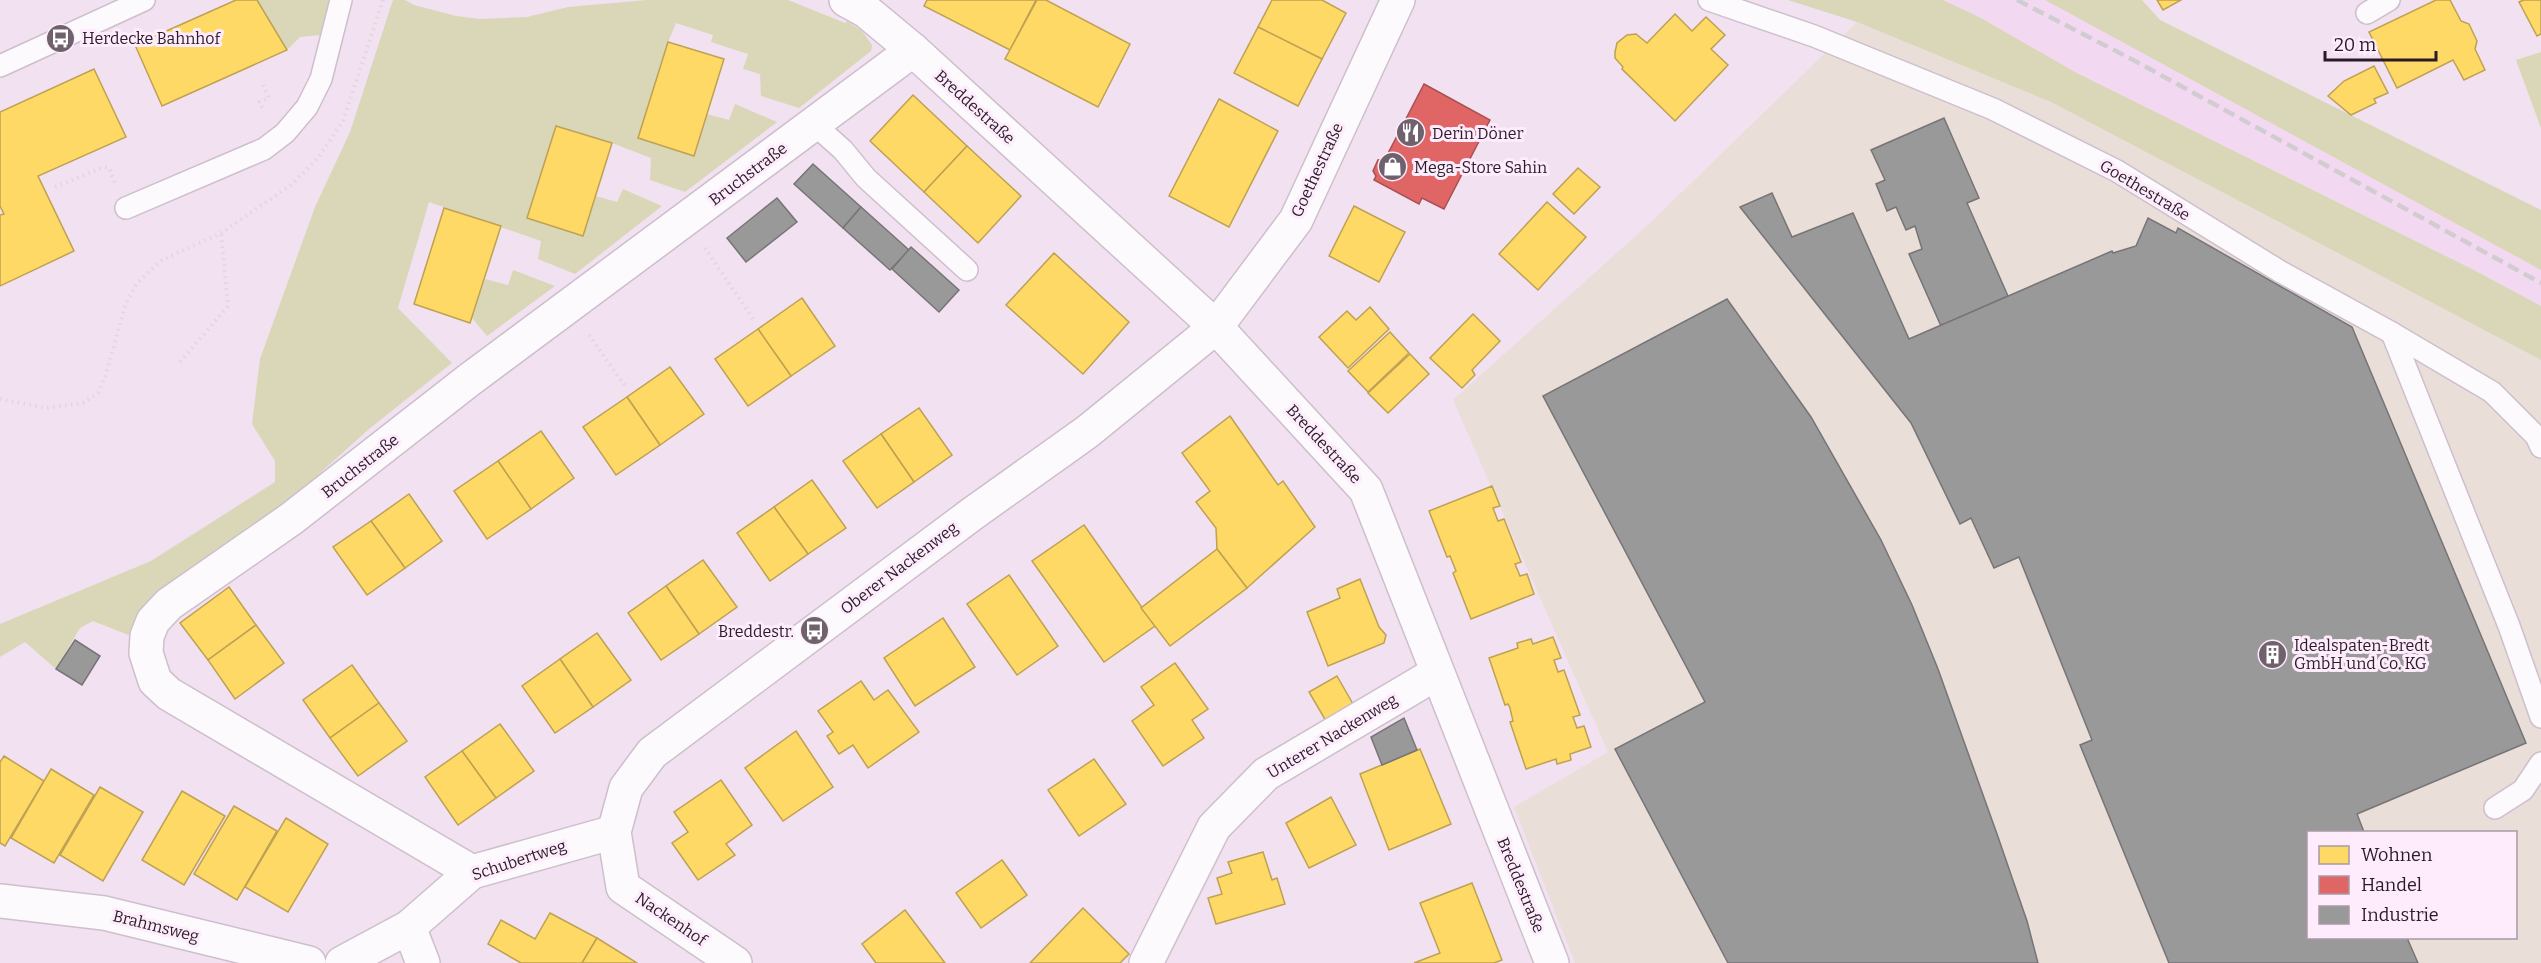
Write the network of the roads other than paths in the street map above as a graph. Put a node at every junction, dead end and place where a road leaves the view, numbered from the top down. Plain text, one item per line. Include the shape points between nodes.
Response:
1 (144, 0) edge
2 (341, 0) edge
3 (846, 0) edge
4 (1709, 0) edge
5 (2389, 0) edge
6 (1394, 6) edge
7 (2367, 13) dead end
8 (913, 50) junction
9 (0, 66) edge
10 (815, 125) junction
11 (126, 208) road end
12 (967, 270) dead end
13 (1216, 327) junction
14 (2392, 333) junction
15 (2541, 447) edge
16 (1437, 673) junction
17 (2541, 717) edge
18 (2541, 763) edge
19 (2495, 808) dead end
20 (614, 832) junction
21 (472, 872) junction
22 (0, 901) edge
23 (409, 927) junction
24 (309, 963) edge
25 (342, 963) edge
26 (423, 963) edge
27 (735, 963) edge
28 (1146, 963) edge
29 (1552, 963) edge

1 - 9 lane
2 - 11 lane via 321,79 307,107 285,133 264,149
3 - 8 street, Breddestraße via 866,11
4 - 14 lane, Goethestraße via 1814,36 1993,110 2117,171 2280,273
5 - 7 lane
6 - 13 street, Goethestraße via 1296,220
8 - 10 street, Bruchstraße
8 - 13 street, Breddestraße
10 - 12 lane via 866,178
10 - 21 street, Bruchstraße via 469,381 291,519 169,603 153,621 146,653 155,681 169,694
13 - 16 street, Breddestraße via 1366,490
13 - 20 street, Oberer Nackenweg via 1087,432 652,753 626,788
14 - 15 lane, Goethestraße via 2492,392 2536,436
14 - 17 lane via 2509,626
16 - 28 street, Unterer Nackenweg via 1266,774 1214,827
16 - 29 street, Breddestraße
18 - 19 lane via 2523,790
20 - 21 street, Schubertweg
20 - 27 street, Nackenhof via 623,887
21 - 23 street, Schubertweg
22 - 24 street, Brahmsweg via 104,913
23 - 25 street
23 - 26 street

